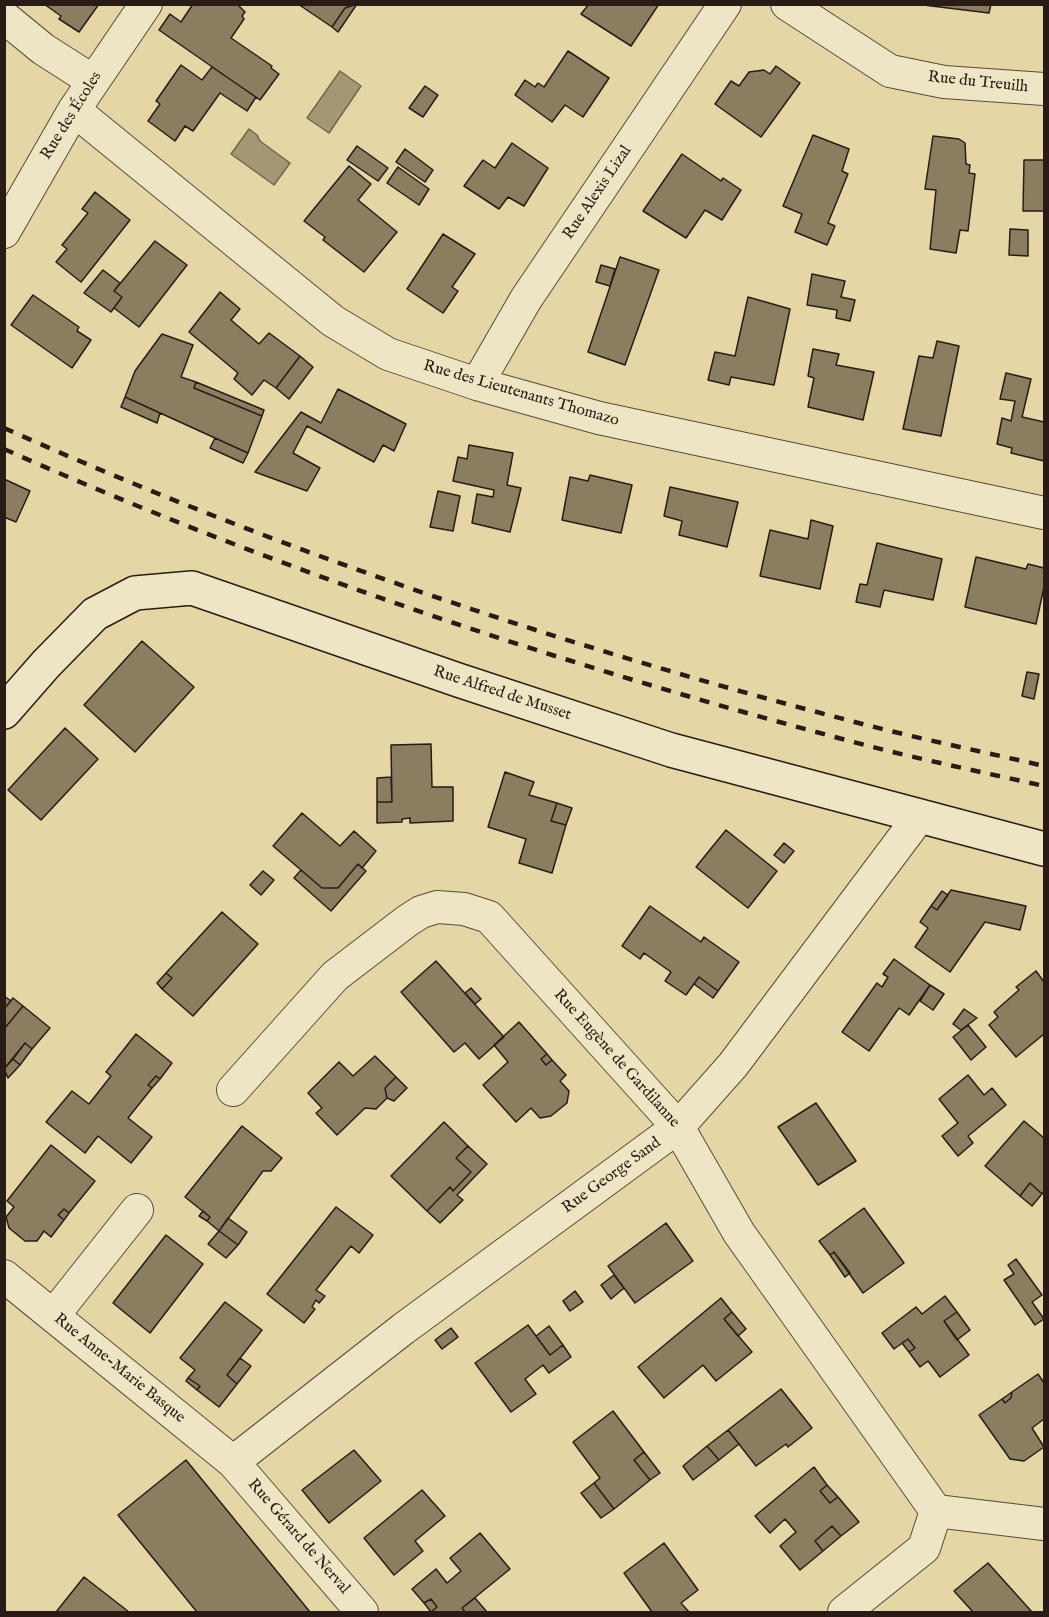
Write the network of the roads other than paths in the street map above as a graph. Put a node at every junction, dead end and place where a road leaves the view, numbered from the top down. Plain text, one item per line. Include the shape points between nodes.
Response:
1 (146, 4) edge
2 (725, 4) edge
3 (787, 4) edge
4 (4, 18) edge
5 (93, 81) junction
6 (1044, 89) edge
7 (74, 110) junction
8 (4, 232) edge
9 (477, 384) junction
10 (1044, 513) edge
11 (4, 712) edge
12 (919, 817) junction
13 (1044, 849) edge
14 (233, 1090) dead end
15 (678, 1127) junction
16 (137, 1210) dead end
17 (4, 1276) edge
18 (53, 1316) junction
19 (233, 1462) junction
20 (936, 1511) junction
21 (1044, 1524) edge
22 (351, 1607) edge
23 (844, 1612) edge

1 - 5 street, Rue des Écoles
2 - 9 street, Rue Alexis Lizal via 526,299
3 - 6 street, Rue du Treuilh via 890,70 944,82
4 - 5 street
5 - 7 street, Rue des Écoles
7 - 8 street, Rue des Écoles
7 - 9 street, Rue des Lieutenants Thomazo via 333,321 388,354
9 - 10 street, Rue des Lieutenants Thomazo via 599,418
11 - 12 street, Rue Alfred de Musset via 95,614 135,593 192,588 671,750
12 - 13 street, Rue Alfred de Musset
12 - 15 street, Rue George Sand via 733,1065
14 - 15 street, Rue Eugène de Gardilanne via 336,976 422,912 437,907 464,909 489,917
15 - 19 street, Rue George Sand via 403,1329
15 - 20 street, Rue Eugène de Gardilanne via 740,1233
16 - 18 street
17 - 18 street, Rue Anne-Marie Basque
18 - 19 street, Rue Anne-Marie Basque
19 - 22 street, Rue Gérard de Nerval
20 - 21 street
20 - 23 street via 924,1548

